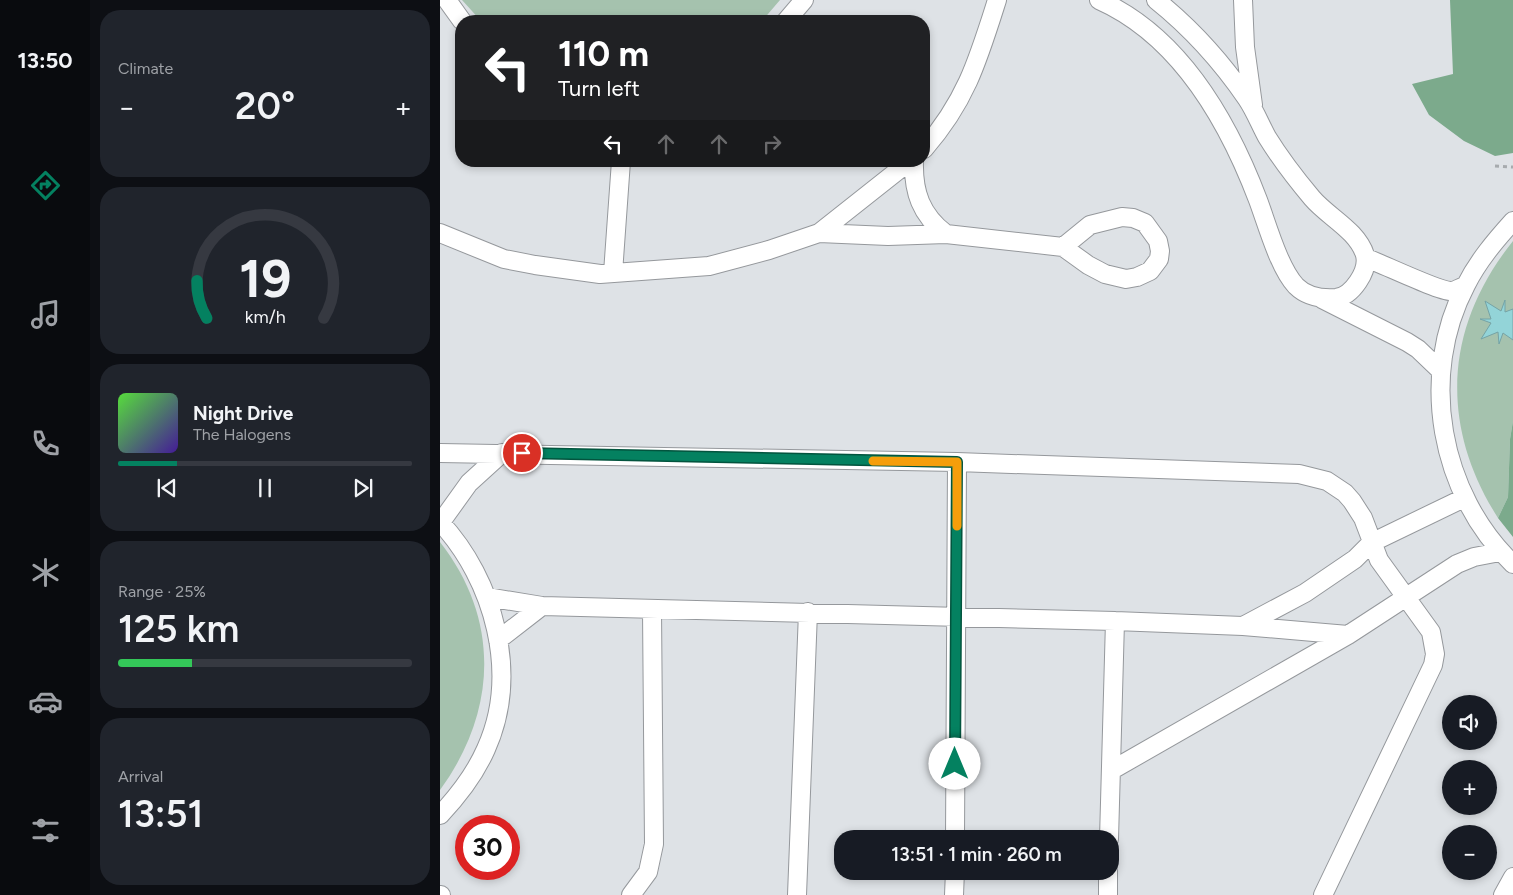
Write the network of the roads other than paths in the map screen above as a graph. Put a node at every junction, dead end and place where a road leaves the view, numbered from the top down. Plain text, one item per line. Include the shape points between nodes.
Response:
1 (447, 0) edge
2 (804, 0) edge
3 (997, 0) edge
4 (1099, 0) edge
5 (1156, 0) edge
6 (1242, 0) edge
7 (458, 15) edge
8 (791, 15) edge
9 (1254, 111) junction
10 (930, 142) edge
11 (621, 167) edge
12 (904, 167) edge
13 (912, 167) edge
14 (1513, 222) edge
15 (819, 232) junction
16 (440, 234) edge
17 (946, 234) junction
18 (1063, 247) junction
19 (1366, 258) junction
20 (614, 273) junction
21 (1465, 286) junction
22 (1322, 299) junction
23 (1441, 371) junction
24 (440, 453) edge
25 (502, 453) junction
26 (957, 462) junction
27 (1464, 498) junction
28 (440, 522) edge
29 (1372, 543) junction
30 (1500, 552) junction
31 (1513, 564) edge
32 (487, 597) junction
33 (1407, 598) junction
34 (542, 606) junction
35 (652, 610) junction
36 (808, 612) junction
37 (956, 616) junction
38 (1115, 621) junction
39 (1243, 626) junction
40 (1348, 635) junction
41 (498, 640) junction
42 (1112, 770) junction
43 (440, 815) edge
44 (955, 830) edge
45 (1109, 830) edge
46 (1513, 877) edge
47 (955, 880) edge
48 (1108, 880) edge
49 (632, 895) edge
50 (796, 895) edge
51 (954, 895) edge
52 (1108, 895) edge
53 (1323, 895) edge
54 (1503, 895) edge

1 - 7 street
2 - 8 street
3 - 10 street via 970,81 953,113
4 - 22 street via 1144,28 1194,79 1237,149 1289,277 1305,293
5 - 9 street via 1202,41
6 - 9 street
9 - 19 street via 1268,139 1295,176 1313,199 1350,232 1361,245
11 - 20 street
12 - 15 street
13 - 17 street via 919,200 933,224
14 - 21 street via 1488,250
15 - 17 street via 888,236
15 - 20 street via 769,250 708,266
16 - 20 street via 504,259 600,274
17 - 18 street
18 - 18 street via 1105,274 1126,279 1150,271 1159,259 1160,251 1146,223 1122,217 1090,225
19 - 21 street via 1441,289 1452,291
19 - 22 street via 1358,283 1340,297
21 - 23 street via 1449,327
22 - 23 street via 1407,342
23 - 27 street via 1441,415 1449,458
24 - 25 street
25 - 26 street
25 - 28 street via 469,483
26 - 29 street via 1314,476 1327,481 1352,501 1363,518
26 - 37 street
27 - 29 street
27 - 30 street
28 - 32 street via 470,562
29 - 33 street via 1379,560
29 - 39 street via 1305,594
30 - 31 street
30 - 33 street via 1457,564
32 - 34 street
32 - 41 street
33 - 40 street
33 - 53 street via 1431,632 1435,654 1433,665
34 - 35 street
34 - 41 street
35 - 36 street
35 - 49 street via 654,844 648,872
36 - 37 street
36 - 50 street
37 - 38 street
37 - 44 street
38 - 39 street
38 - 42 street
39 - 40 street
40 - 42 street
41 - 43 street via 501,668 495,723 486,749 460,793
42 - 45 street
46 - 54 street
47 - 51 street
48 - 52 street

